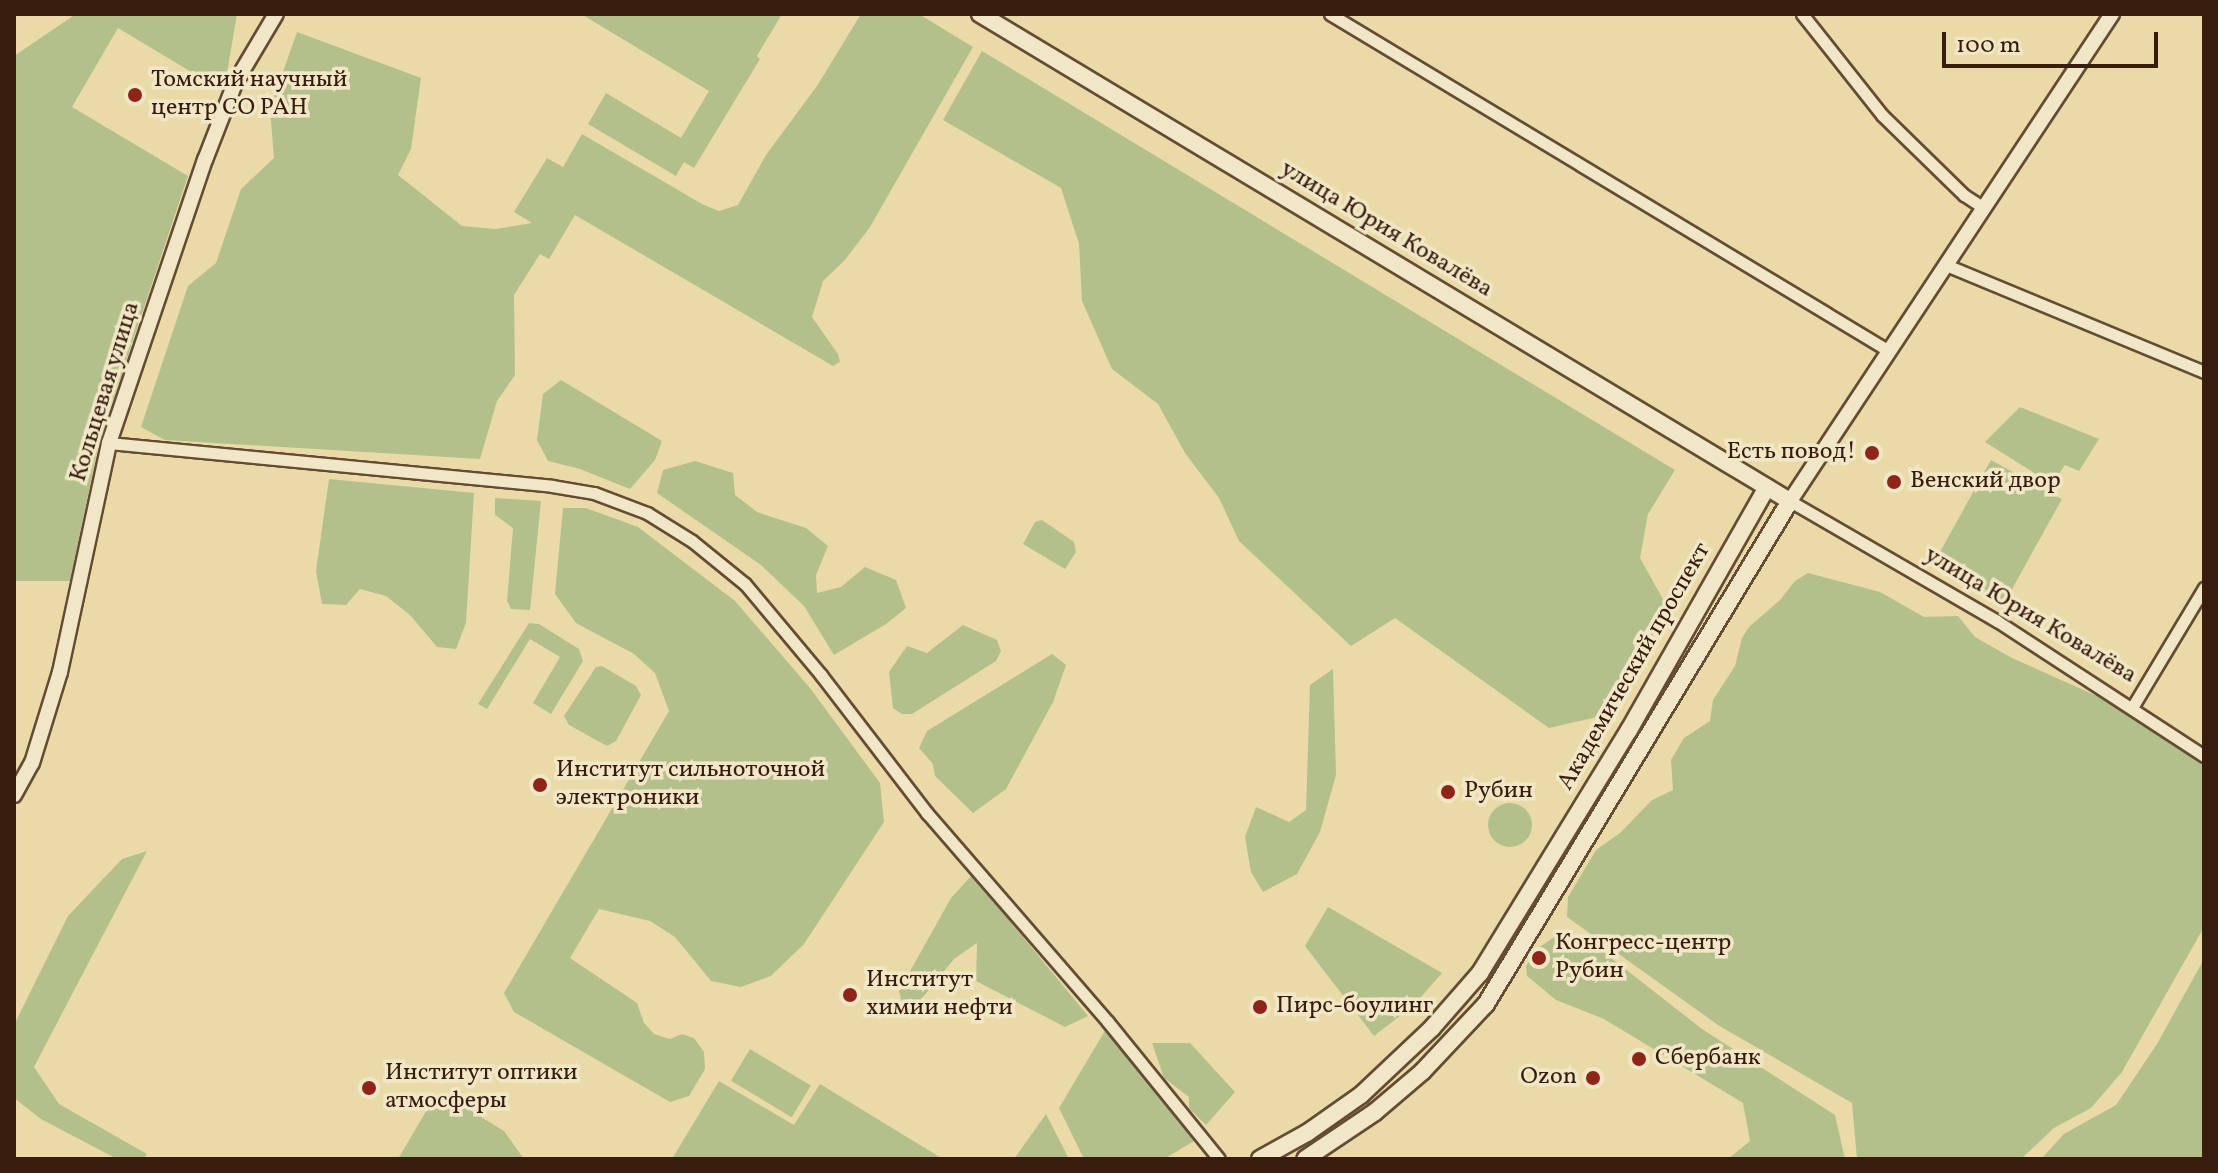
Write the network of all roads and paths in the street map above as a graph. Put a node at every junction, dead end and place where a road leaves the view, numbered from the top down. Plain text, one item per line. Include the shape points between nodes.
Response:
1 (276, 14) edge
2 (980, 14) edge
3 (1802, 14) edge
4 (2112, 14) edge
5 (1339, 16) edge
6 (1984, 208) junction
7 (1946, 265) junction
8 (1889, 351) junction
9 (2204, 372) edge
10 (109, 443) junction
11 (1767, 487) junction
12 (1790, 501) junction
13 (2204, 588) edge
14 (2133, 706) junction
15 (1629, 730) junction
16 (1647, 741) junction
17 (2204, 756) edge
18 (14, 795) edge
19 (1480, 973) junction
20 (1499, 986) junction
21 (1219, 1159) edge
22 (1260, 1159) edge
23 (1305, 1159) edge

1 - 10 street, Кольцевая улица via 235,83 205,160
2 - 11 main road, улица Юрия Ковалёва
3 - 6 street via 1882,115
4 - 6 street, Академический проспект
5 - 8 street
6 - 7 street, Академический проспект
7 - 8 street, Академический проспект
7 - 9 street
8 - 12 street, Академический проспект
10 - 18 street, Кольцевая улица via 60,672 32,763
10 - 21 street via 594,493 647,513 692,541 745,584 927,813
11 - 12 main road
11 - 15 main road, Академический проспект
12 - 14 street, улица Юрия Ковалёва
12 - 16 main road, Академический проспект
13 - 14 street
14 - 17 street, улица Юрия Ковалёва
15 - 16 main road
15 - 19 main road, Академический проспект
16 - 20 main road, Академический проспект
19 - 20 main road
19 - 22 main road, Академический проспект via 1432,1028 1361,1095
20 - 23 main road, Академический проспект via 1422,1072 1375,1112

